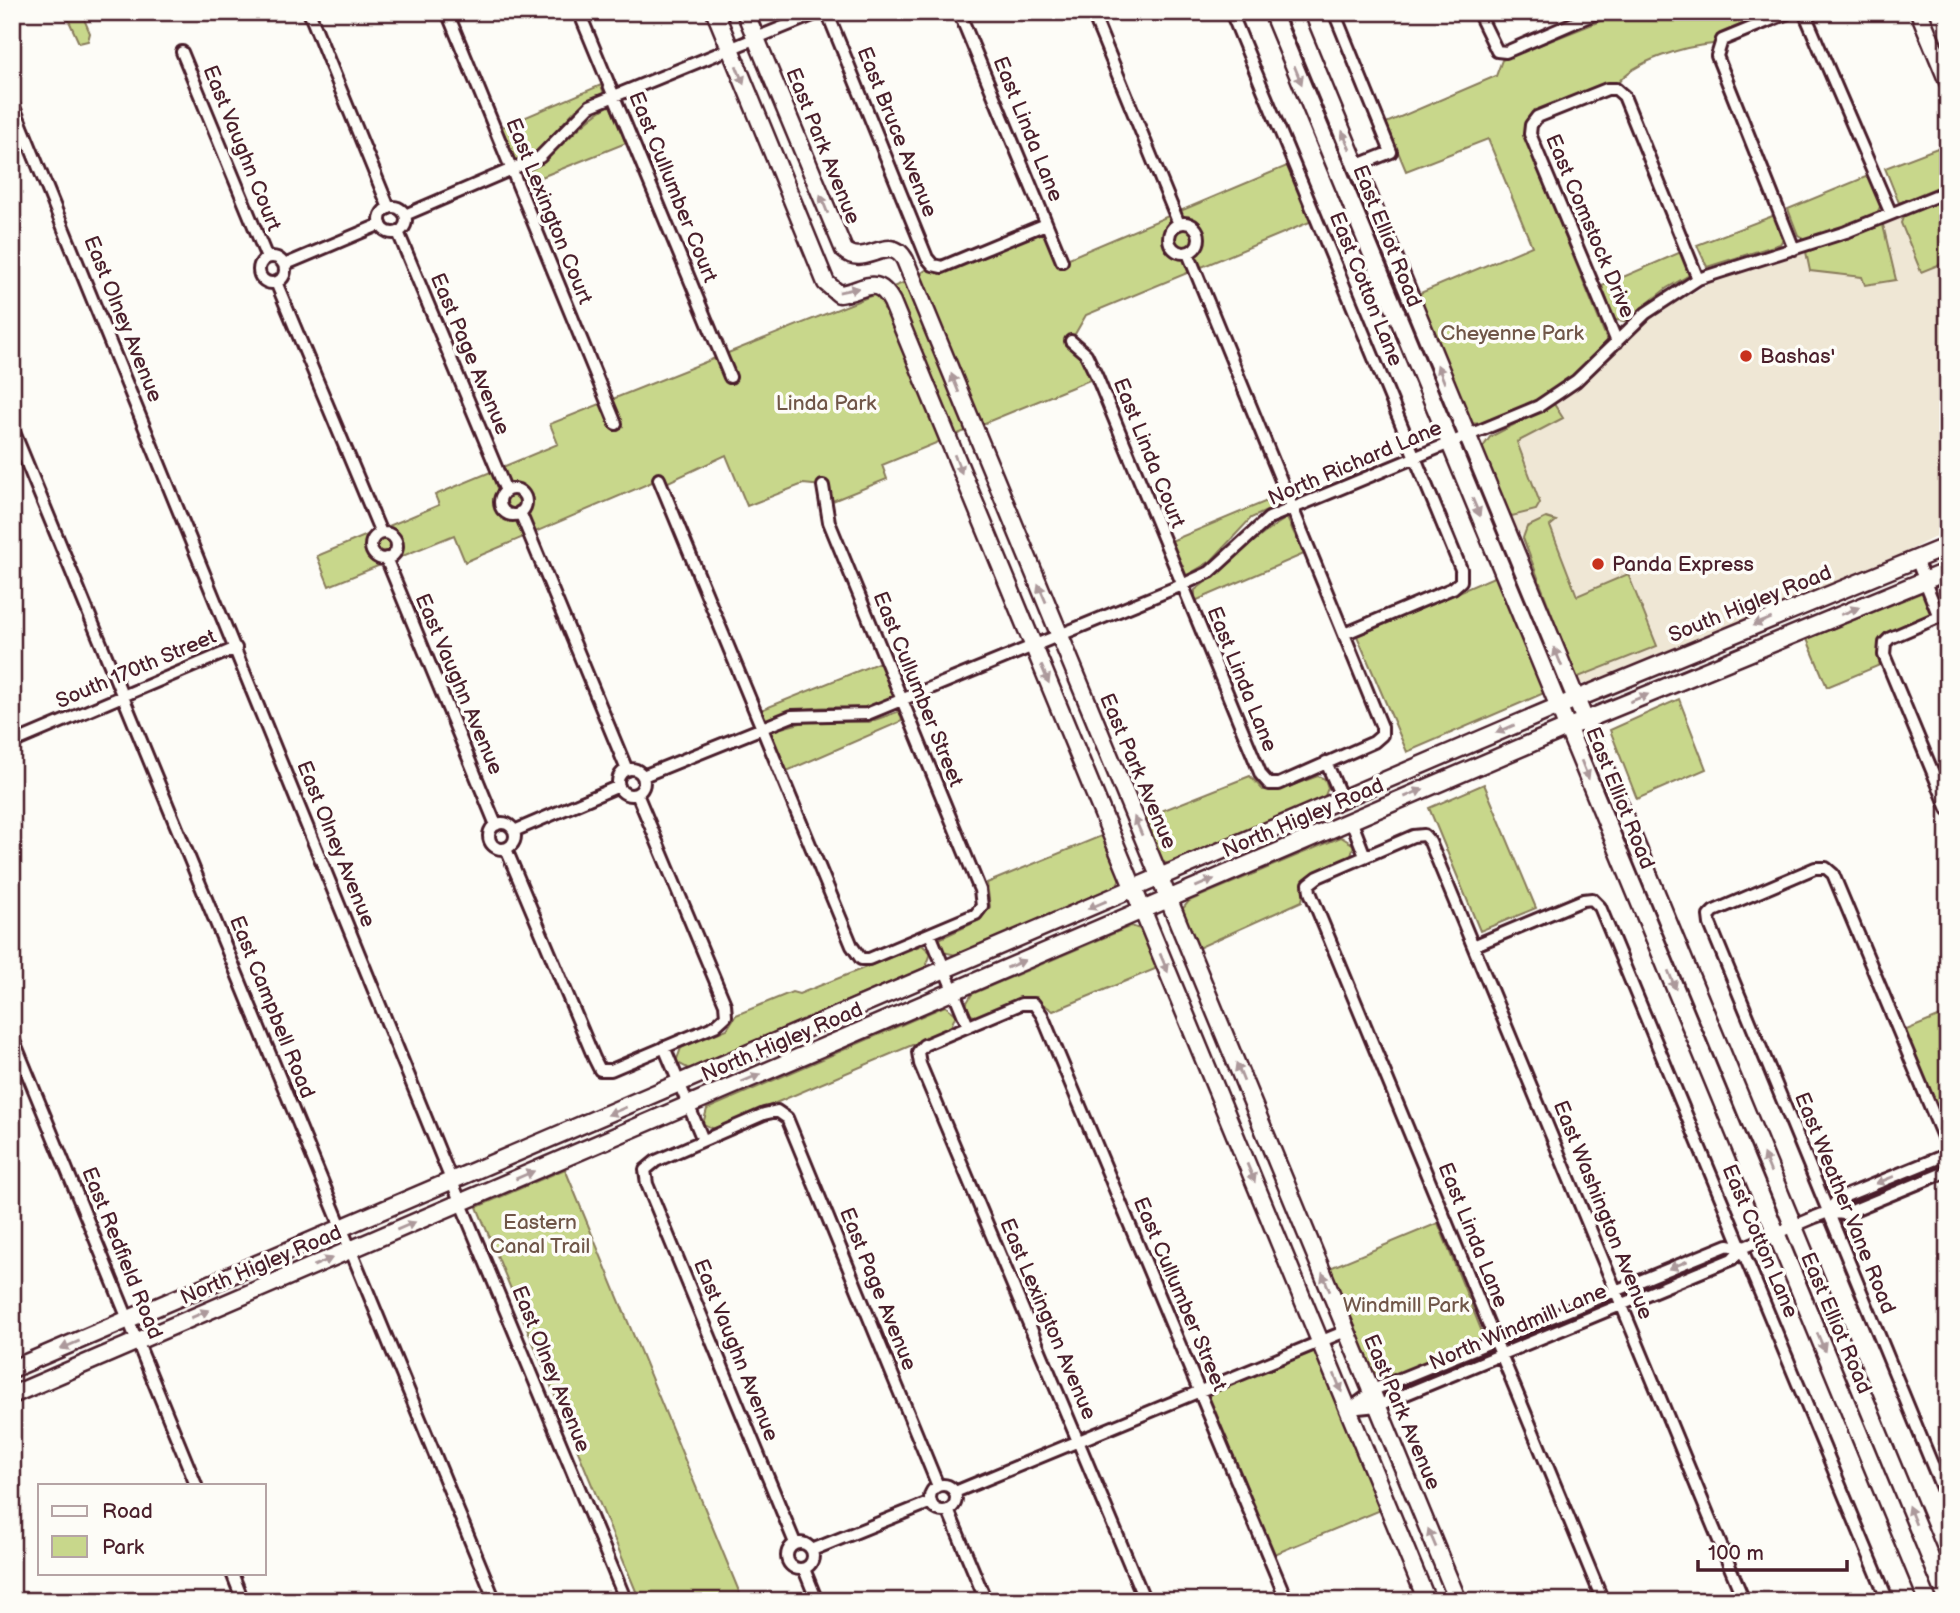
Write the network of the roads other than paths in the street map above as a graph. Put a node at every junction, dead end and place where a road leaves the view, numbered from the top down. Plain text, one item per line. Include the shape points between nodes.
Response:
1 (309, 12) edge
2 (447, 12) edge
3 (579, 12) edge
4 (715, 12) edge
5 (745, 12) edge
6 (820, 12) edge
7 (827, 12) edge
8 (960, 12) edge
9 (1092, 12) edge
10 (1231, 12) edge
11 (1272, 12) edge
12 (1293, 12) edge
13 (1334, 12) edge
14 (1478, 12) edge
15 (1599, 12) edge
16 (1790, 12) edge
17 (1804, 12) edge
18 (1919, 12) edge
19 (756, 39) junction
20 (729, 49) junction
21 (182, 52) dead end
22 (1948, 82) edge
23 (614, 96) junction
24 (13, 101) edge
25 (1356, 166) junction
26 (512, 171) junction
27 (1948, 191) edge
28 (389, 208) junction
29 (1891, 214) junction
30 (405, 215) junction
31 (381, 224) junction
32 (1046, 224) junction
33 (1179, 224) junction
34 (398, 232) junction
35 (1794, 249) junction
36 (1188, 253) junction
37 (267, 258) junction
38 (1062, 261) dead end
39 (284, 265) junction
40 (1699, 279) junction
41 (276, 282) junction
42 (1071, 341) dead end
43 (1617, 341) junction
44 (730, 377) dead end
45 (616, 424) dead end
46 (12, 427) edge
47 (1467, 437) junction
48 (1450, 444) junction
49 (1415, 457) junction
50 (659, 479) dead end
51 (823, 486) dead end
52 (506, 491) junction
53 (1292, 508) junction
54 (520, 512) junction
55 (381, 533) junction
56 (1948, 546) edge
57 (386, 558) junction
58 (1916, 559) junction
59 (1948, 571) edge
60 (1924, 581) junction
61 (1182, 585) junction
62 (1943, 615) edge
63 (1344, 634) junction
64 (1059, 636) junction
65 (1034, 647) junction
66 (236, 648) junction
67 (123, 695) junction
68 (902, 701) junction
69 (1568, 703) junction
70 (1585, 720) junction
71 (1568, 727) junction
72 (762, 728) junction
73 (12, 743) edge
74 (1326, 762) junction
75 (627, 771) junction
76 (643, 776) junction
77 (619, 786) junction
78 (637, 794) junction
79 (1342, 799) junction
80 (1948, 809) edge
81 (1350, 820) junction
82 (496, 825) junction
83 (514, 831) junction
84 (506, 849) junction
85 (1365, 856) junction
86 (1159, 878) junction
87 (1134, 889) junction
88 (1168, 898) junction
89 (1142, 910) junction
90 (930, 934) junction
91 (1473, 946) junction
92 (944, 970) junction
93 (953, 991) junction
94 (968, 1026) junction
95 (12, 1036) edge
96 (664, 1047) junction
97 (679, 1084) junction
98 (688, 1105) junction
99 (703, 1140) junction
100 (1948, 1151) edge
101 (1948, 1171) edge
102 (452, 1180) junction
103 (462, 1202) junction
104 (1828, 1212) junction
105 (342, 1228) junction
106 (1785, 1230) junction
107 (1742, 1248) junction
108 (350, 1250) junction
109 (1616, 1291) junction
110 (1622, 1305) junction
111 (128, 1321) junction
112 (1346, 1331) junction
113 (1496, 1340) junction
114 (137, 1341) junction
115 (1321, 1341) junction
116 (1502, 1354) junction
117 (12, 1370) edge
118 (1200, 1391) junction
119 (12, 1395) edge
120 (1374, 1399) junction
121 (1349, 1409) junction
122 (1079, 1441) junction
123 (196, 1484) edge
124 (938, 1486) junction
125 (955, 1492) junction
126 (931, 1502) junction
127 (1948, 1503) edge
128 (948, 1510) junction
129 (795, 1543) junction
130 (812, 1550) junction
131 (804, 1569) junction
132 (232, 1574) edge
133 (243, 1601) edge
134 (495, 1601) edge
135 (626, 1601) edge
136 (817, 1601) edge
137 (986, 1601) edge
138 (1145, 1601) edge
139 (1287, 1601) edge
140 (1427, 1601) edge
141 (1458, 1601) edge
142 (1603, 1601) edge
143 (1744, 1601) edge
144 (1888, 1601) edge
145 (1928, 1601) edge
146 (1948, 1601) edge

1 - 28 street
2 - 26 street, East Lexington Court
3 - 23 street, East Cullumber Court
4 - 20 main road
5 - 19 main road, East Park Avenue
6 - 19 street
7 - 32 street, East Bruce Avenue via 933,265 942,267
8 - 32 street, East Linda Lane
9 - 33 street
10 - 49 street, East Cotton Lane
11 -> 48 main road, East Elliot Road
25 -> 12 main road, East Elliot Road
13 - 25 street via 1391,152
14 - 15 street via 1497,51 1506,52
16 - 35 street via 1722,40 1717,56
17 - 29 street
18 - 22 main road
19 - 20 street
64 -> 19 main road, East Park Avenue via 905,260 890,248 858,256 844,250
20 - 23 street
20 -> 65 main road via 826,283 839,294 874,285 884,289 892,302
21 - 37 street, East Vaughn Court
23 - 26 street via 590,106 540,157
23 - 44 street, East Cullumber Court
24 - 66 street, East Olney Avenue
47 -> 25 main road, East Elliot Road
26 - 30 street
26 - 45 street, East Lexington Court
27 - 29 street, North Richard Lane
28 - 30 street via 398,208
28 - 31 street via 382,214
29 - 35 street, North Richard Lane
30 - 34 street
31 - 34 street via 388,232
31 - 39 street
32 - 38 street, East Linda Lane
33 - 36 street via 1189,224 1198,234 1197,244
33 - 36 street via 1169,233 1170,245 1177,252
34 - 52 street, East Page Avenue
35 - 40 street, North Richard Lane
36 - 53 street
37 - 39 street via 277,258
37 - 41 street via 260,266 260,276
39 - 41 street via 284,274
40 - 43 street, North Richard Lane via 1646,313
40 - 43 street, East Comstock Drive via 1624,96 1607,89 1537,117 1530,135
41 - 55 street
42 - 61 street, East Linda Court via 1086,354 1097,377
43 - 47 street, North Richard Lane via 1576,381 1539,405
46 - 67 street, East Campbell Road
47 - 48 street, North Richard Lane
69 -> 47 main road, East Elliot Road
48 - 49 street, North Richard Lane
48 -> 69 main road, East Elliot Road
49 - 53 street, North Richard Lane
49 - 63 street, East Cotton Lane via 1461,569 1461,581
50 - 72 street
51 - 68 street, East Cullumber Street via 829,522
52 - 54 street via 514,489 524,495
52 - 54 street via 500,499 502,510
53 - 61 street, North Richard Lane via 1252,530 1234,554 1210,572
53 - 63 street
54 - 75 street
55 - 57 street via 391,536 397,545
55 - 57 street via 372,540 371,550
56 - 58 main road, South Higley Road
57 - 82 street, East Vaughn Avenue
58 - 60 street
58 -> 69 main road, South Higley Road
59 - 60 main road
60 - 62 street
70 -> 60 main road
61 - 64 street, North Richard Lane
61 - 74 street, East Linda Lane via 1261,775 1269,784 1279,784
62 - 80 street via 1885,643 1887,666
63 - 74 street via 1382,735
64 - 65 street, North Richard Lane
86 -> 64 main road, East Park Avenue
65 - 68 street, North Richard Lane
65 -> 87 main road
66 - 67 street, South 170th Street
66 - 102 street, East Olney Avenue
67 - 73 street, South 170th Street
67 - 105 street, East Campbell Road
68 - 72 street, North Richard Lane via 867,713 793,716
68 - 90 street, East Cullumber Street via 980,890 982,906 975,914
69 - 70 main road, East Elliot Road
69 - 71 main road, East Elliot Road
69 -> 79 main road, North Higley Road
70 - 71 main road
106 -> 70 main road, East Elliot Road
81 -> 71 main road, North Higley Road
71 -> 106 main road, East Elliot Road
72 - 76 street, North Richard Lane
72 - 90 street via 861,959
74 - 79 street
75 - 76 street
75 - 77 street via 620,776
76 - 78 street via 644,787
77 - 78 street via 626,794
77 - 83 street
78 - 96 street via 725,1004 726,1016 715,1026
79 - 86 main road, North Higley Road
81 - 85 street
88 -> 81 main road, North Higley Road
82 - 83 street via 507,824
82 - 84 street via 490,841
83 - 84 street via 514,842
84 - 96 street via 600,1070 611,1070
85 - 91 street, East Washington Avenue via 1424,835
85 - 113 street, East Linda Lane via 1309,884
86 - 87 main road, North Higley Road
86 - 88 main road, East Park Avenue
87 - 89 main road
87 -> 92 main road, North Higley Road
88 - 89 main road, North Higley Road
112 -> 88 main road, East Park Avenue
93 -> 89 main road, North Higley Road
89 -> 115 main road
90 - 92 street
91 - 107 street, East Cotton Lane via 1583,900 1600,907
91 - 109 street, East Washington Avenue
92 - 93 street
92 - 97 main road, North Higley Road
93 - 94 street
98 -> 93 main road, North Higley Road
94 - 118 street, East Cullumber Street via 1021,1004 1034,1004 1042,1015
94 - 122 street, East Lexington Avenue via 918,1052
95 - 111 street, East Redfield Road
96 - 97 street
97 - 98 street
97 -> 102 main road, North Higley Road
98 - 99 street
103 -> 98 main road, North Higley Road
99 - 124 street, East Page Avenue via 777,1111 787,1118
99 - 129 street, East Vaughn Avenue via 656,1161 645,1170 647,1184
100 -> 104 street via 1838,1199
100 - 104 street, East Weather Vane Road via 1833,874 1815,868 1714,911 1709,916
101 - 104 street via 1844,1213
102 - 103 street, East Olney Avenue
102 - 105 main road, North Higley Road
108 -> 103 main road, North Higley Road
103 - 135 street, East Olney Avenue
104 - 106 street, North Windmill Lane
104 - 127 street, East Weather Vane Road
105 - 108 street, East Campbell Road
105 - 111 main road, North Higley Road
106 - 107 street, North Windmill Lane
106 -> 145 main road, East Elliot Road
146 -> 106 main road, East Elliot Road
107 -> 109 street, North Windmill Lane via 1728,1245
107 - 110 street, North Windmill Lane via 1732,1259
107 - 144 street, East Cotton Lane
114 -> 108 main road, North Higley Road
108 - 134 street, East Campbell Road
109 - 110 street, East Washington Avenue
109 - 113 street, North Windmill Lane
110 - 116 street, North Windmill Lane
110 - 143 street, East Washington Avenue
111 - 114 street, East Redfield Road
111 -> 117 main road, North Higley Road
112 - 115 street
112 - 120 main road, East Park Avenue
113 - 116 street, East Linda Lane
113 - 120 street, North Windmill Lane
114 - 119 main road, North Higley Road
114 - 123 street, East Redfield Road
115 - 118 street
115 -> 121 main road
116 - 120 street, North Windmill Lane
116 - 142 street, East Linda Lane
118 - 122 street
118 - 139 street, East Cullumber Street
120 - 121 street, North Windmill Lane
141 -> 120 main road, East Park Avenue
121 - 140 main road
122 - 125 street
122 - 138 street, East Lexington Avenue
124 - 125 street via 946,1485
124 - 126 street
125 - 128 street via 955,1505
126 - 128 street via 936,1509
126 - 130 street
128 - 137 street
129 - 130 street via 807,1544
129 - 131 street, East Vaughn Avenue via 787,1559 795,1568
130 - 131 street via 813,1561
131 - 136 street, East Vaughn Avenue
132 - 133 street

